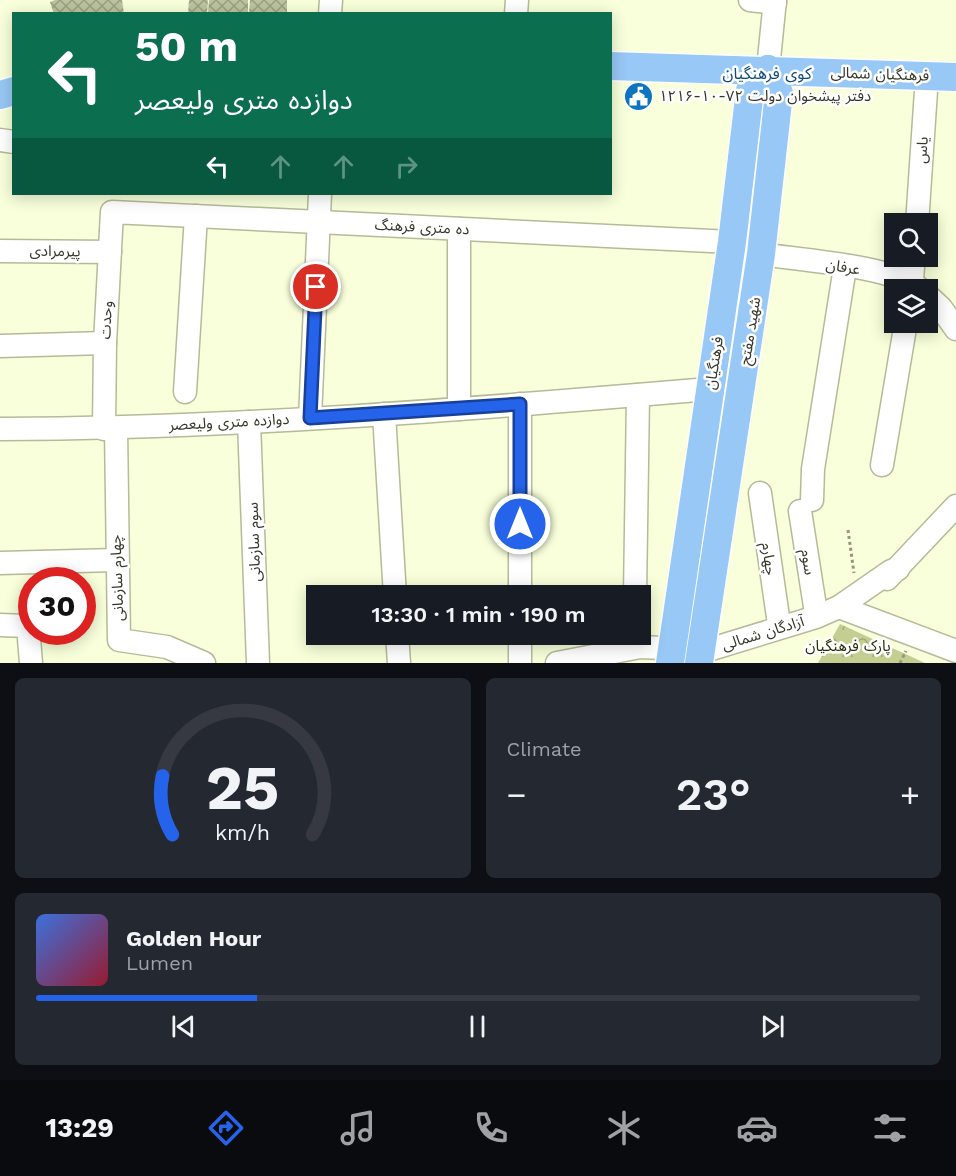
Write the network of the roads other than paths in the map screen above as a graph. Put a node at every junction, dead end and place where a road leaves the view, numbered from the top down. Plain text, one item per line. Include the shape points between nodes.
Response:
1 (750, 0) edge
2 (775, 1) edge
3 (612, 66) edge
4 (768, 69) junction
5 (927, 76) junction
6 (956, 77) edge
7 (320, 195) edge
8 (112, 212) joint
9 (918, 213) edge
10 (196, 216) junction
11 (318, 222) junction
12 (459, 229) junction
13 (732, 242) junction
14 (0, 251) edge
15 (110, 252) junction
16 (761, 254) junction
17 (845, 267) junction
18 (897, 279) edge
19 (938, 306) edge
20 (956, 329) edge
21 (904, 333) edge
22 (105, 343) junction
23 (0, 346) edge
24 (709, 389) junction
25 (185, 392) dead end
26 (638, 395) junction
27 (520, 404) junction
28 (459, 409) junction
29 (384, 414) junction
30 (310, 418) junction
31 (249, 422) junction
32 (110, 428) junction
33 (0, 429) edge
34 (882, 465) dead end
35 (760, 493) dead end
36 (956, 506) edge
37 (116, 560) junction
38 (0, 563) edge
39 (394, 585) edge
40 (520, 585) edge
41 (635, 585) edge
42 (833, 607) junction
43 (779, 624) junction
44 (0, 626) edge
45 (398, 645) edge
46 (520, 645) edge
47 (623, 645) edge
48 (651, 645) edge
49 (956, 651) edge
50 (670, 654) edge
51 (701, 654) edge
52 (31, 663) edge
53 (204, 663) edge
54 (258, 663) edge
55 (399, 663) edge
56 (520, 663) edge
57 (556, 663) edge

1 - 2 street
2 - 4 street, شهید مفتح
3 - 4 main road, فرهنگیان شمالی
4 - 5 main road, فرهنگیان شمالی
4 - 13 main road, فرهنگیان via 750,90
4 - 16 main road, شهید مفتح via 779,93
5 - 6 main road, فرهنگیان شمالی
5 - 9 street, یاس
7 - 11 street
8 - 10 street, ده متری فرهنگ
8 - 15 street, وحدت
10 - 11 street, ده متری فرهنگ
10 - 25 street
11 - 12 street, ده متری فرهنگ
11 - 30 street
12 - 13 street, ده متری فرهنگ
12 - 28 street
13 - 24 main road, فرهنگیان
14 - 15 street, پیرمرادی
15 - 22 street, وحدت
16 - 17 street, عرفان
16 - 51 main road, شهید مفتح
17 - 18 street, عرفان
17 - 42 street, سوم via 806,505
19 - 20 street, عرفان
21 - 34 street
22 - 23 street
22 - 32 street, وحدت
24 - 26 street, دوازده متری ولیعصر
24 - 50 main road, فرهنگیان
26 - 27 street, دوازده متری ولیعصر
26 - 41 street
27 - 28 street, دوازده متری ولیعصر
27 - 40 street
28 - 29 street, دوازده متری ولیعصر
29 - 30 street, دوازده متری ولیعصر
29 - 39 street
30 - 31 street, دوازده متری ولیعصر
31 - 32 street, دوازده متری ولیعصر
31 - 54 street, سوم سازمانی
32 - 33 street, دوازده متری ولیعصر
32 - 37 street, چهارم سازمانی
35 - 43 street, چهارم
36 - 42 street, آزادگان شمالی via 893,575 864,594
37 - 38 street
37 - 53 street, چهارم سازمانی via 119,639 167,647
42 - 43 street, آزادگان شمالی
42 - 49 street
42 - 51 street, آزادگان شمالی via 816,617
43 - 51 street, آزادگان شمالی
44 - 52 street via 28,626
45 - 55 street
46 - 56 street
47 - 57 street
48 - 50 street via 664,647
50 - 51 street

